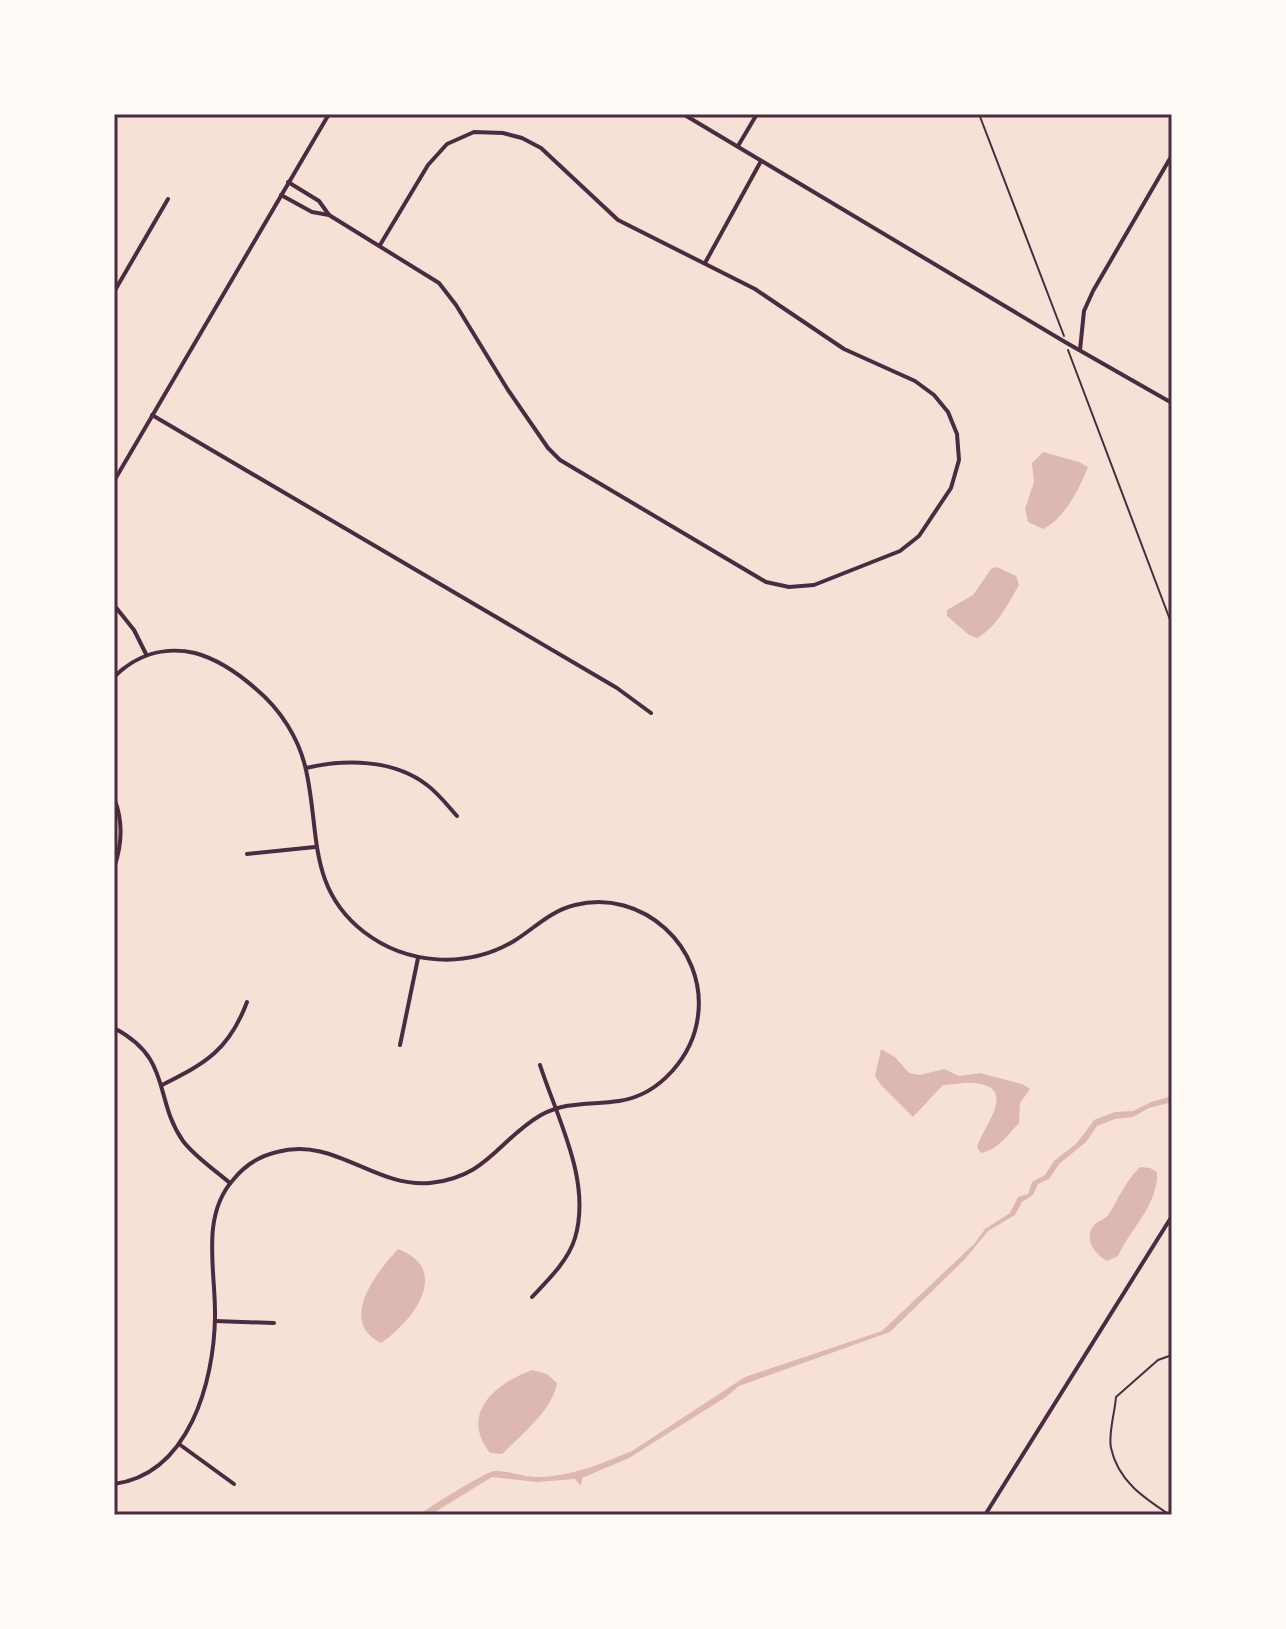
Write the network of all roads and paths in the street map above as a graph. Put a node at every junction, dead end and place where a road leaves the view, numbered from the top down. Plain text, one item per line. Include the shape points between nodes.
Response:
1 (329, 114) edge
2 (683, 114) edge
3 (757, 114) edge
4 (979, 114) edge
5 (738, 146) junction
6 (1172, 155) edge
7 (761, 161) junction
8 (288, 182) junction
9 (281, 195) junction
10 (168, 199) dead end
11 (329, 215) junction
12 (380, 245) junction
13 (705, 263) junction
14 (114, 292) edge
15 (1065, 342) junction
16 (1080, 350) junction
17 (1172, 403) edge
18 (152, 415) junction
19 (114, 481) edge
20 (114, 605) edge
21 (1172, 625) edge
22 (146, 654) junction
23 (114, 677) edge
24 (651, 713) dead end
25 (306, 768) junction
26 (114, 798) edge
27 (457, 816) dead end
28 (315, 847) junction
29 (247, 854) dead end
30 (114, 868) edge
31 (418, 958) junction
32 (247, 1002) dead end
33 (114, 1028) edge
34 (400, 1045) dead end
35 (540, 1065) dead end
36 (162, 1085) junction
37 (554, 1109) junction
38 (230, 1183) junction
39 (1172, 1216) edge
40 (532, 1297) dead end
41 (215, 1321) junction
42 (274, 1323) dead end
43 (1172, 1355) edge
44 (179, 1444) junction
45 (114, 1484) edge
46 (234, 1484) dead end
47 (985, 1515) edge
48 (1170, 1515) edge

1 - 8 street
2 - 5 street
3 - 5 street
4 - 15 path
5 - 7 street
6 - 16 street via 1093,291 1084,311
7 - 13 street
7 - 15 street
8 - 9 street
8 - 11 street via 319,201
9 - 11 street
9 - 18 street
10 - 14 street
11 - 12 street
12 - 13 street via 428,165 447,144 474,132 503,133 541,148 618,220
12 - 13 street via 447,292 508,390 560,460 766,582 814,585 911,544 941,505 957,470 957,434 941,401 920,384 844,349 762,292
15 - 16 street
15 - 21 path
16 - 17 street
18 - 19 street
18 - 24 street via 617,688
20 - 22 street
22 - 23 street
22 - 25 street via 193,653 245,680 285,721
25 - 27 street via 347,761 406,773 427,785
25 - 28 street
26 - 30 street via 120,845
28 - 29 street
28 - 31 street via 327,886 354,924 389,948
31 - 34 street
31 - 37 street via 465,958 496,950 558,911 584,903 628,906 673,935 688,956 699,992 695,1032 683,1058 663,1080 629,1099
32 - 36 street via 226,1044 200,1066
33 - 36 street via 145,1052
35 - 37 street
36 - 38 street via 184,1142
37 - 38 street via 526,1125 485,1164 448,1180 391,1180 329,1152 296,1148 261,1158
37 - 40 street via 572,1155 578,1214 575,1238 563,1260
38 - 41 street via 218,1202 212,1232
39 - 47 street
41 - 42 street
41 - 44 street via 205,1387
43 - 48 path via 1158,1360 1116,1397 1110,1447 1124,1478
44 - 45 street via 149,1474
44 - 46 street

